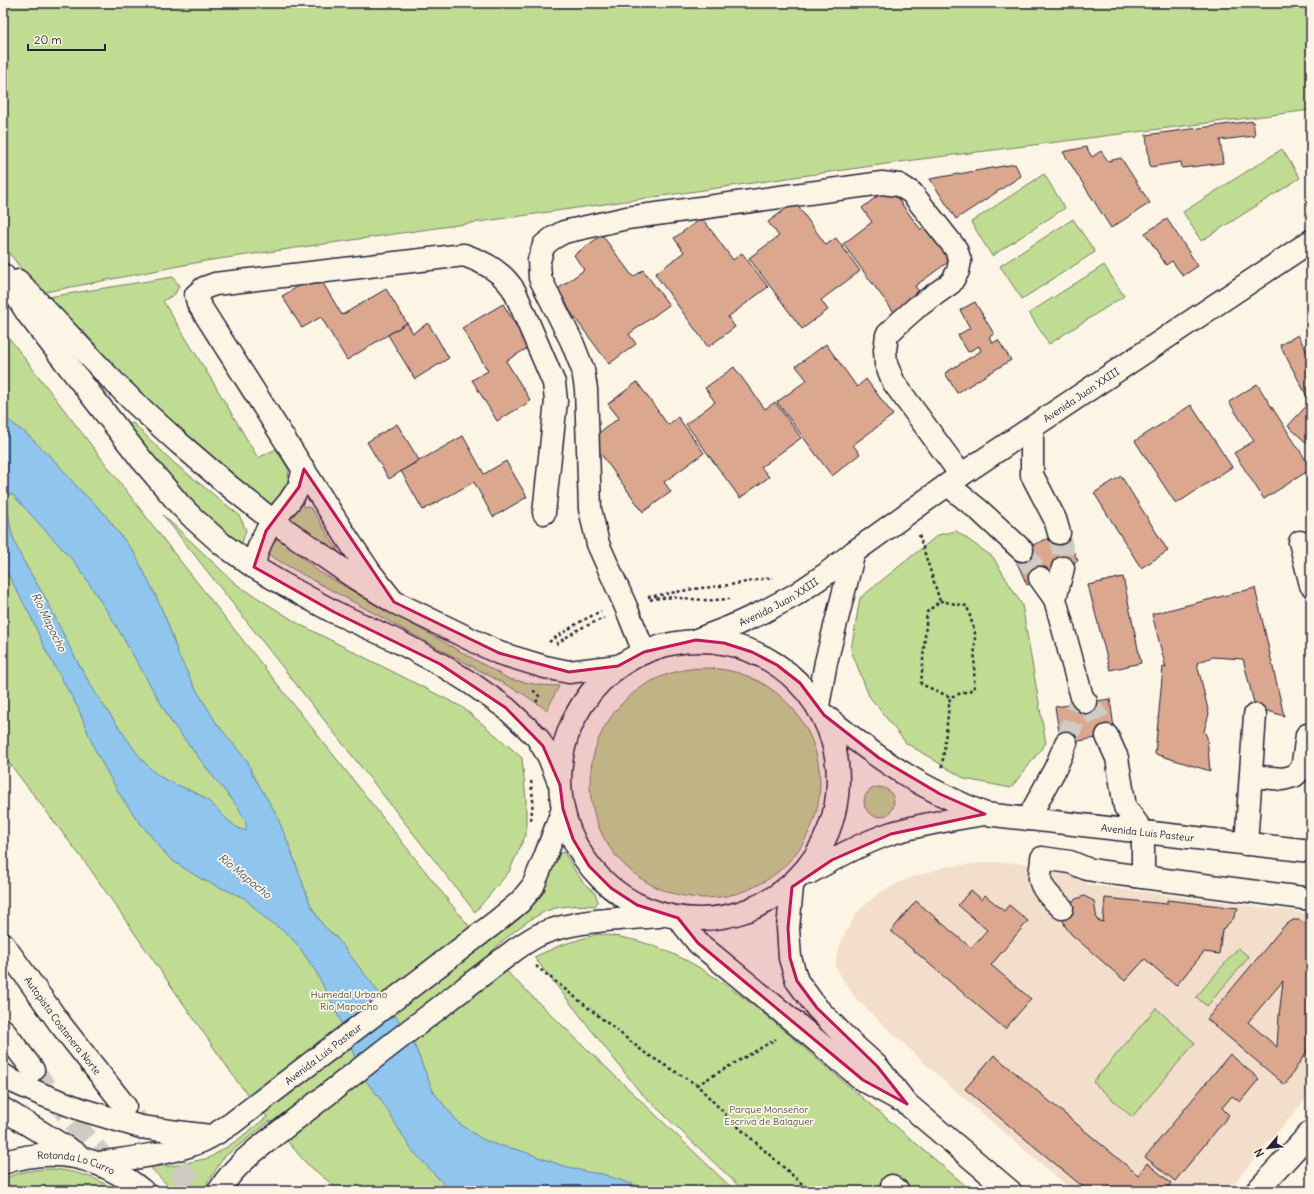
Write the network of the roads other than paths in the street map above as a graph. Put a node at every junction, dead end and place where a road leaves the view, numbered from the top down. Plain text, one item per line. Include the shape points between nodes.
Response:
1 (1311, 241) edge
2 (3, 266) edge
3 (3, 276) edge
4 (1032, 428) junction
5 (304, 469) junction
6 (954, 480) junction
7 (544, 513) dead end
8 (273, 521) junction
9 (1058, 533) tunnel mouth
10 (1300, 542) dead end
11 (1022, 550) tunnel mouth
12 (854, 552) junction
13 (254, 567) junction
14 (1063, 568) tunnel mouth
15 (1040, 578) tunnel mouth
16 (1311, 585) edge
17 (1055, 599) junction
18 (394, 602) junction
19 (696, 640) junction
20 (644, 652) junction
21 (618, 666) junction
22 (1083, 701) tunnel mouth
23 (821, 710) junction
24 (1255, 715) dead end
25 (1307, 735) dead end
26 (1107, 736) tunnel mouth
27 (1066, 743) tunnel mouth
28 (1251, 776) junction
29 (560, 785) junction
30 (563, 809) junction
31 (985, 814) junction
32 (1028, 819) junction
33 (1143, 832) junction
34 (1246, 844) junction
35 (1311, 851) edge
36 (1143, 877) junction
37 (798, 881) junction
38 (1311, 899) edge
39 (1062, 908) dead end
40 (672, 917) junction
41 (3, 944) edge
42 (3, 1030) edge
43 (33, 1070) tunnel mouth
44 (3, 1075) edge
45 (907, 1104) junction
46 (125, 1106) tunnel mouth
47 (3, 1109) edge
48 (1311, 1132) edge
49 (213, 1136) junction
50 (91, 1161) junction
51 (3, 1162) edge
52 (143, 1191) edge
53 (219, 1191) edge
54 (1010, 1191) edge
55 (1257, 1191) edge

1 - 4 main road, Avenida Juan XXIII
2 - 8 main road via 135,403
3 - 13 main road via 28,314 180,505 209,533
4 - 6 main road, Avenida Juan XXIII
4 - 9 main road via 1032,475 1055,519
5 - 7 main road via 198,303 196,295 204,288 215,284 464,255 503,275 515,292 554,383 556,401
5 - 8 main road via 299,487
5 - 18 main road via 370,572
6 - 11 main road via 980,511
6 - 12 main road, Avenida Juan XXIII
6 - 20 main road via 894,383 886,364 885,350 887,335 918,307 951,283 958,272 960,261 956,250 912,193 899,185 882,183 627,218 564,232 553,238 544,245 539,260 540,278 583,370 590,510 598,544
8 - 13 main road via 255,554
8 - 18 main road
10 - 16 main road
12 - 19 main road, Avenida Juan XXIII via 795,595 757,615
12 - 23 main road via 837,618
13 - 29 main road via 317,603 428,657 506,708 537,737 549,757
14 - 17 main road
15 - 17 main road
17 - 22 main road
18 - 21 main road via 499,653 545,667 568,672
19 - 20 main road via 669,644
19 - 23 main road via 731,645 777,665 800,684
20 - 21 main road
21 - 29 main road via 597,685 581,706 569,731 562,758
23 - 31 main road, Avenida Luis Pasteur via 879,758 940,794
23 - 37 main road via 833,742 837,798 831,826 820,852
24 - 28 main road
25 - 28 main road via 1302,769 1294,776 1283,779
26 - 33 main road via 1117,758 1125,807
27 - 32 main road
28 - 34 main road
29 - 30 main road
30 - 40 main road via 573,839 589,866 611,888 637,905
30 - 49 main road, Avenida Luis Pasteur via 533,886 520,902
31 - 32 main road, Avenida Luis Pasteur
31 - 37 main road, Avenida Luis Pasteur via 921,825 890,834 861,845
32 - 33 main road, Avenida Luis Pasteur
33 - 34 main road, Avenida Luis Pasteur
33 - 36 main road
34 - 35 main road, Avenida Luis Pasteur
36 - 38 main road
36 - 39 main road via 1087,869 1070,862 1042,858 1042,884
37 - 40 main road, Avenida Luis Pasteur via 760,906 743,912 700,919
37 - 45 main road via 788,928 790,958 797,981 817,1008 877,1066
40 - 45 main road via 698,943 863,1080
40 - 53 main road via 608,920 569,926 535,937 256,1150 230,1175
41 - 46 main road, Autopista Costanera Norte via 61,1025
42 - 43 main road
44 - 49 main road via 43,1095 142,1127
45 - 54 main road
47 - 50 main road
48 - 55 main road
49 - 50 main road, Avenida Luis Pasteur via 176,1150 141,1157
50 - 51 main road, Rotonda Lo Curro via 66,1155 43,1154
50 - 52 main road, Rotonda Lo Curro via 119,1173

